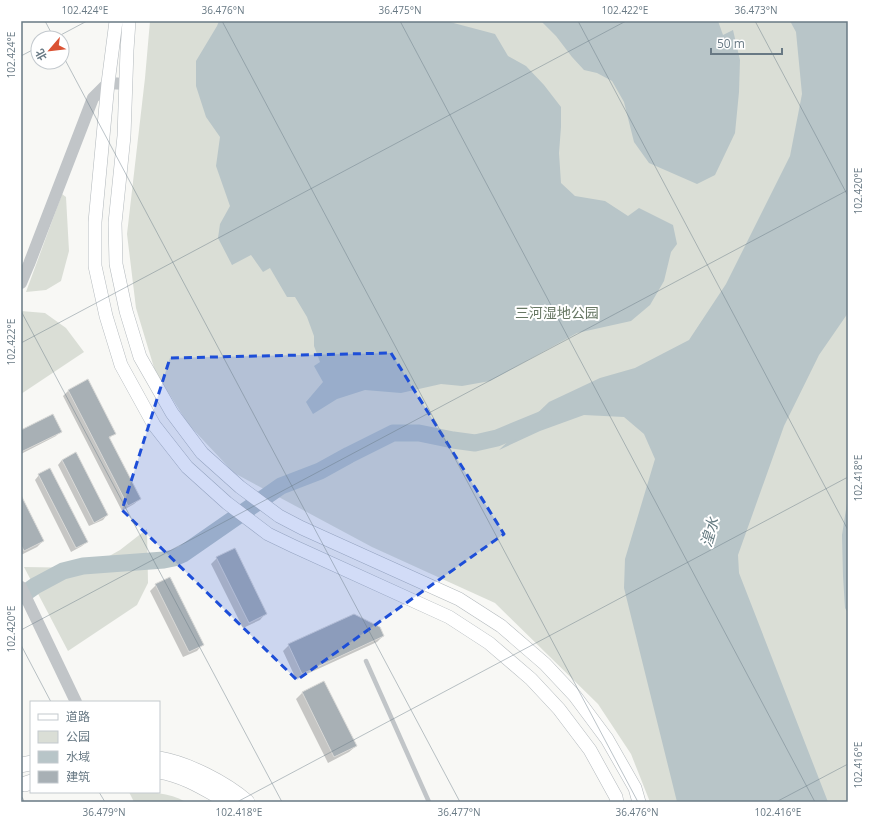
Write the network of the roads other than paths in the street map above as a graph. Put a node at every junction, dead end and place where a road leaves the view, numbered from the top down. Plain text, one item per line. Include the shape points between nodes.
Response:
1 (116, 21) edge
2 (129, 21) edge
3 (108, 83) junction
4 (126, 84) junction
5 (21, 283) edge
6 (21, 587) edge
7 (366, 661) dead end
8 (76, 701) edge
9 (160, 759) edge
10 (160, 771) edge
11 (229, 802) edge
12 (247, 802) edge
13 (429, 802) edge
14 (617, 802) edge
15 (639, 802) edge

1 - 3 main road
2 - 4 main road
3 - 4 street
3 - 5 street via 93,98
3 - 14 main road via 95,222 95,266 106,316 121,365 154,425 187,467 227,503 268,534 449,617 489,643 531,679 559,709 590,750
4 - 15 main road via 124,136 115,222 116,264 126,311 140,357 172,414 202,453 240,487 279,516 459,599 501,626 545,664 574,696 607,739
6 - 8 street
7 - 13 lane
9 - 12 main road via 195,770
10 - 11 main road via 190,781

